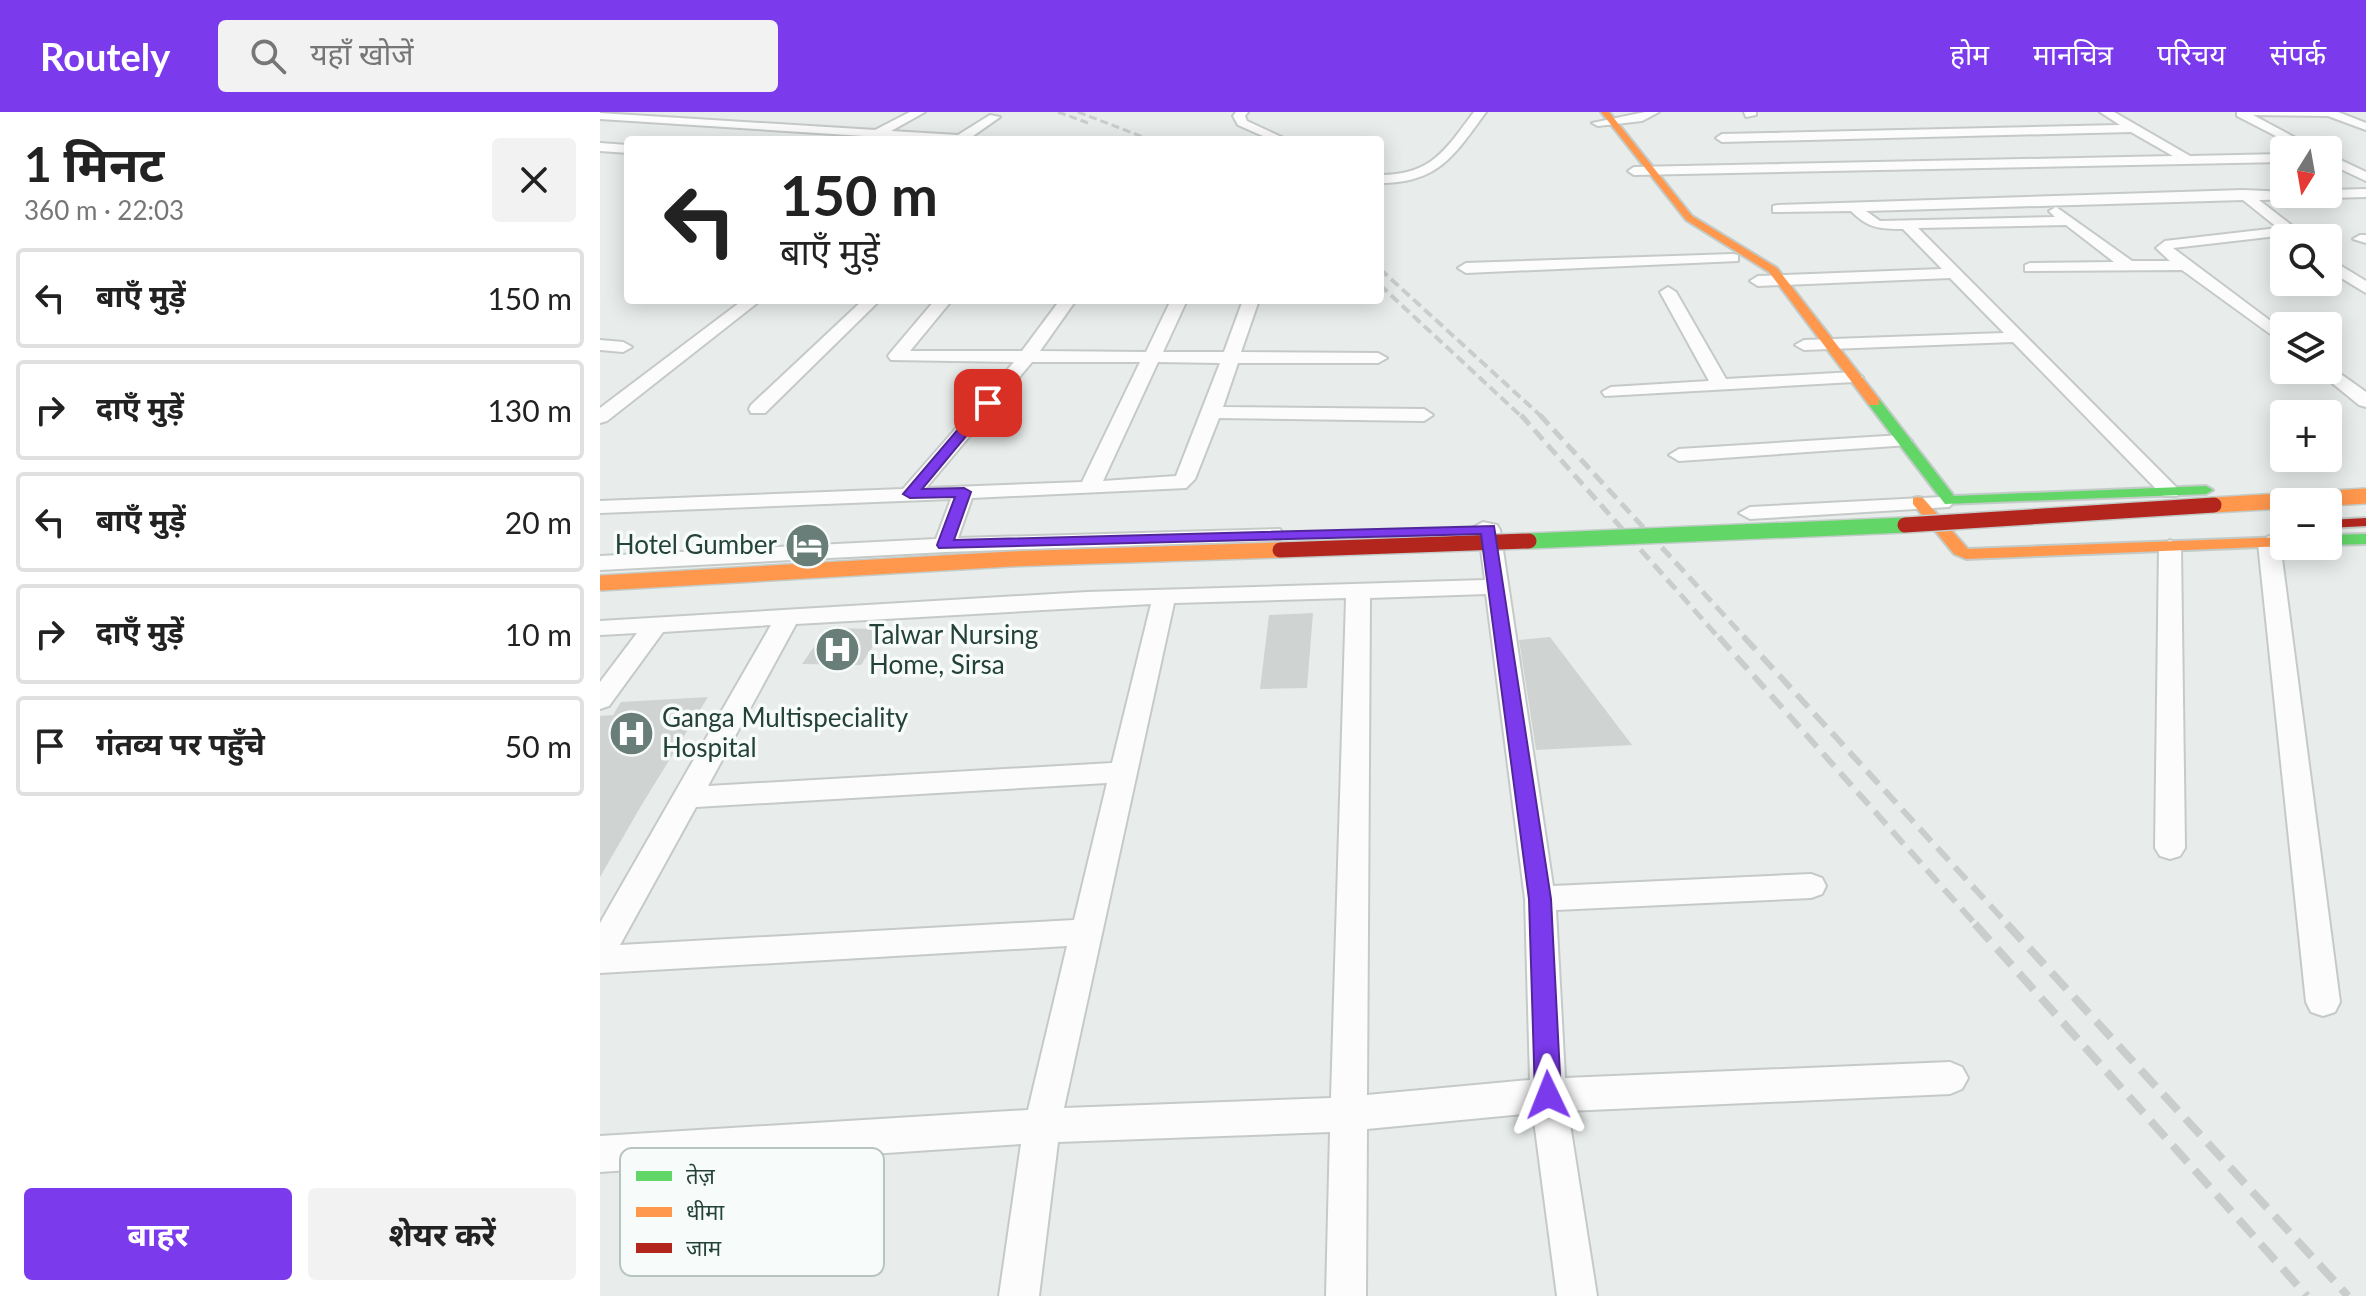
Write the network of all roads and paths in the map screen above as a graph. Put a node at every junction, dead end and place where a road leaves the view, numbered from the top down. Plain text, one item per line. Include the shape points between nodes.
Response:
1 (706, 112) edge
2 (919, 112) edge
3 (1242, 112) edge
4 (1480, 112) edge
5 (1653, 112) edge
6 (2106, 112) edge
7 (2237, 112) edge
8 (2250, 112) edge
9 (603, 115) edge
10 (807, 117) dead end
11 (994, 117) dead end
12 (1601, 117) edge
13 (684, 121) junction
14 (2366, 127) edge
15 (784, 128) junction
16 (2136, 128) junction
17 (877, 133) junction
18 (918, 136) edge
19 (964, 136) edge
20 (1273, 136) edge
21 (1837, 136) junction
22 (2284, 136) edge
23 (1722, 138) dead end
24 (600, 147) edge
25 (624, 149) edge
26 (2342, 157) edge
27 (2353, 157) dead end
28 (2270, 158) edge
29 (2188, 160) junction
30 (2342, 165) edge
31 (1643, 171) junction
32 (2366, 177) edge
33 (1882, 178) junction
34 (1384, 179) edge
35 (2366, 193) edge
36 (2248, 196) junction
37 (2044, 202) junction
38 (1912, 206) junction
39 (1855, 207) junction
40 (1778, 209) dead end
41 (2069, 221) junction
42 (2284, 224) edge
43 (1907, 225) junction
44 (2270, 237) edge
45 (1733, 258) junction
46 (2185, 265) junction
47 (2129, 266) junction
48 (1466, 268) dead end
49 (2030, 268) dead end
50 (2342, 272) edge
51 (1957, 273) junction
52 (1781, 280) junction
53 (1758, 281) junction
54 (2366, 288) edge
55 (1668, 292) dead end
56 (1774, 303) dead end
57 (748, 304) edge
58 (868, 304) edge
59 (941, 304) edge
60 (1065, 304) edge
61 (1177, 304) edge
62 (1250, 304) edge
63 (1790, 325) dead end
64 (2270, 329) edge
65 (2019, 337) junction
66 (1828, 343) junction
67 (600, 345) edge
68 (1804, 345) junction
69 (623, 347) dead end
70 (1027, 357) junction
71 (1154, 357) junction
72 (1231, 357) junction
73 (1378, 358) dead end
74 (1854, 377) junction
75 (2342, 383) edge
76 (1720, 385) junction
77 (1834, 385) junction
78 (1611, 392) dead end
79 (2366, 401) edge
80 (758, 409) dead end
81 (1212, 412) junction
82 (1424, 415) dead end
83 (600, 417) edge
84 (1902, 441) junction
85 (1679, 455) dead end
86 (1903, 480) dead end
87 (2366, 481) edge
88 (1090, 486) junction
89 (964, 492) junction
90 (2170, 492) junction
91 (910, 494) junction
92 (2366, 496) edge
93 (1954, 503) junction
94 (1921, 504) junction
95 (600, 507) edge
96 (1750, 513) dead end
97 (2366, 522) edge
98 (2342, 523) edge
99 (2270, 537) edge
100 (2270, 538) edge
101 (2366, 539) edge
102 (2342, 540) edge
103 (945, 545) junction
104 (2170, 547) junction
105 (1928, 548) dead end
106 (2281, 560) edge
107 (600, 563) edge
108 (1502, 578) junction
109 (600, 583) edge
110 (1358, 592) junction
111 (1164, 597) junction
112 (740, 601) dead end
113 (788, 617) junction
114 (656, 625) junction
115 (600, 628) edge
116 (600, 700) edge
117 (1125, 772) junction
118 (687, 797) junction
119 (2170, 848) dead end
120 (1811, 886) dead end
121 (1540, 899) junction
122 (1089, 932) junction
123 (600, 952) edge
124 (600, 960) edge
125 (2323, 1002) dead end
126 (1950, 1078) dead end
127 (1548, 1095) junction
128 (1349, 1114) junction
129 (1042, 1126) junction
130 (695, 1148) edge
131 (620, 1153) edge
132 (600, 1154) edge
133 (1019, 1296) edge
134 (1346, 1296) edge
135 (1577, 1296) edge

1 - 13 street
2 - 17 street
3 - 20 street via 1242,123
4 - 34 street via 1435,169 1410,178
5 - 12 street via 1645,117
6 - 16 street
7 - 22 street
8 - 14 street via 2330,113
9 - 13 street
10 - 15 street
11 - 19 street
12 - 31 street
13 - 15 street
15 - 17 street
16 - 21 street
16 - 29 street
17 - 18 street
21 - 23 street
21 - 33 street
24 - 25 street
26 - 27 street
28 - 29 street
29 - 33 street
29 - 36 street
30 - 32 street
31 - 33 street
31 - 45 street via 1674,222
31 - 52 street via 1691,220 1751,253
33 - 38 street
35 - 36 street
36 - 37 street
36 - 42 street
37 - 38 street
37 - 41 street
38 - 39 street
39 - 40 street
39 - 43 street via 1872,224
41 - 43 street
41 - 47 street
43 - 51 street
44 - 46 street via 2163,246
45 - 48 street
45 - 53 street
46 - 47 street
46 - 64 street
47 - 49 street
50 - 54 street
51 - 52 street
51 - 65 street
52 - 53 street
52 - 66 street
53 - 56 street
55 - 76 street
57 - 83 street
58 - 80 street
59 - 70 street via 897,356
60 - 70 street
61 - 71 street
62 - 72 street
63 - 68 street
65 - 66 street
65 - 90 street
66 - 68 street
66 - 74 street
67 - 69 street
68 - 77 street
70 - 71 street
70 - 91 street
71 - 72 street
71 - 88 street
72 - 73 street
72 - 81 street
74 - 77 street
74 - 84 street
75 - 79 street
76 - 77 street
76 - 78 street
81 - 82 street
81 - 88 street via 1182,482
84 - 85 street
84 - 93 street
86 - 94 street
87 - 90 street
88 - 89 street
89 - 91 street
89 - 103 street
90 - 93 street
91 - 95 street
92 - 109 street, bridge via 1773,533 1011,559
93 - 94 street
94 - 96 street
94 - 104 street via 1966,554
97 - 98 street
99 - 105 street
100 - 104 street
101 - 102 street
103 - 107 street
103 - 108 street via 1482,528 1489,530
104 - 119 street
106 - 125 street
108 - 110 street
108 - 112 street via 988,587
108 - 121 street
110 - 111 street
110 - 128 street
111 - 113 street
111 - 117 street
113 - 114 street
113 - 118 street
114 - 115 street
114 - 116 street
117 - 118 street
117 - 122 street
118 - 123 street
120 - 121 street
121 - 127 street
122 - 124 street
122 - 129 street
126 - 127 street
127 - 128 street
127 - 135 street
128 - 129 street
128 - 134 street
129 - 130 street
129 - 133 street
131 - 132 street

